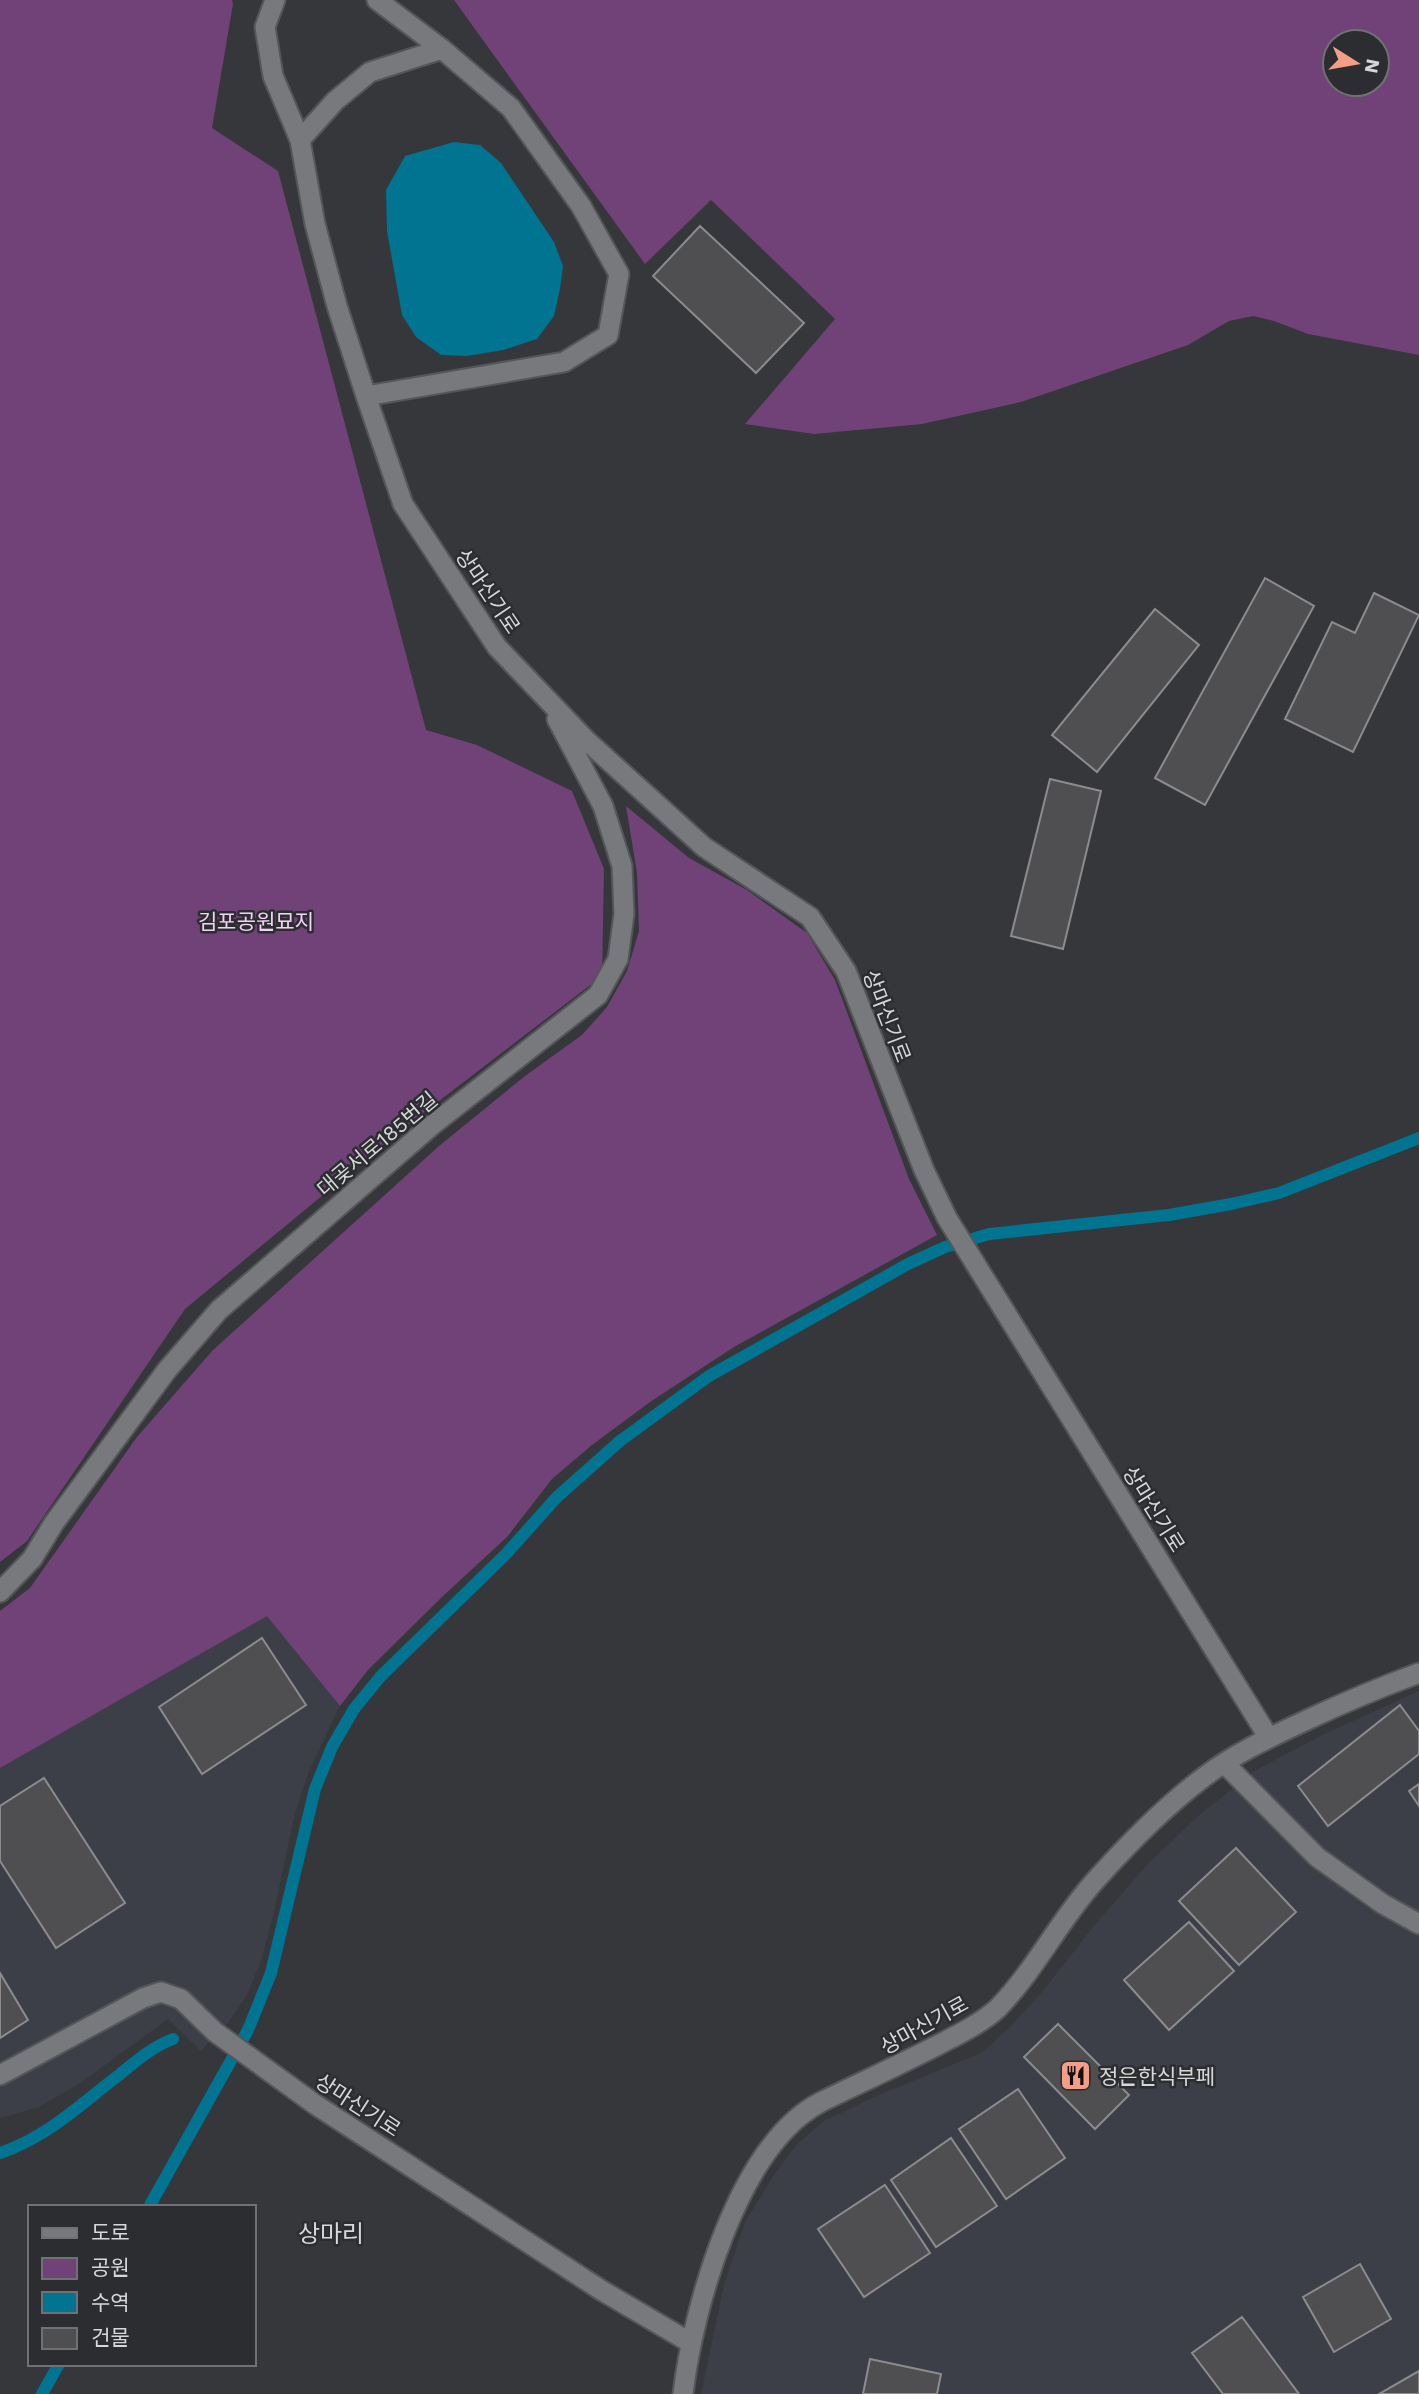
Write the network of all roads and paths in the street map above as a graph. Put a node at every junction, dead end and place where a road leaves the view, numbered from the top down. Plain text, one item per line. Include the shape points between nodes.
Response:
1 (275, 0) edge
2 (377, 0) edge
3 (442, 49) junction
4 (300, 140) junction
5 (366, 396) junction
6 (546, 697) junction
7 (0, 1592) edge
8 (1419, 1673) edge
9 (1269, 1738) junction
10 (1225, 1764) junction
11 (1419, 1924) edge
12 (0, 2075) edge
13 (691, 2343) junction
14 (683, 2394) edge

1 - 4 street, 상마신기로 via 265,27 271,64
2 - 3 street
3 - 4 street via 370,72 335,101
3 - 5 street via 511,108 581,206 619,274 608,335 564,362
4 - 5 street, 상마신기로 via 318,236
5 - 6 street, 상마신기로 via 403,504 496,647
6 - 7 street, 대곶서로185번길 via 603,806 622,866 624,914 618,959 598,995 431,1126 219,1310 167,1370 54,1522 32,1559
6 - 9 street, 상마신기로 via 586,740 704,847 810,917 846,971 947,1218
8 - 9 street, 상마신기로
9 - 10 street, 상마신기로
10 - 11 street via 1317,1857
10 - 13 street, 상마신기로 via 1148,1825 1092,1884 997,2009 958,2034 817,2104 788,2127 736,2205 714,2261
12 - 13 street, 상마신기로 via 132,2004 161,1992 181,1999 215,2032 316,2105
13 - 14 street, 상마신기로

